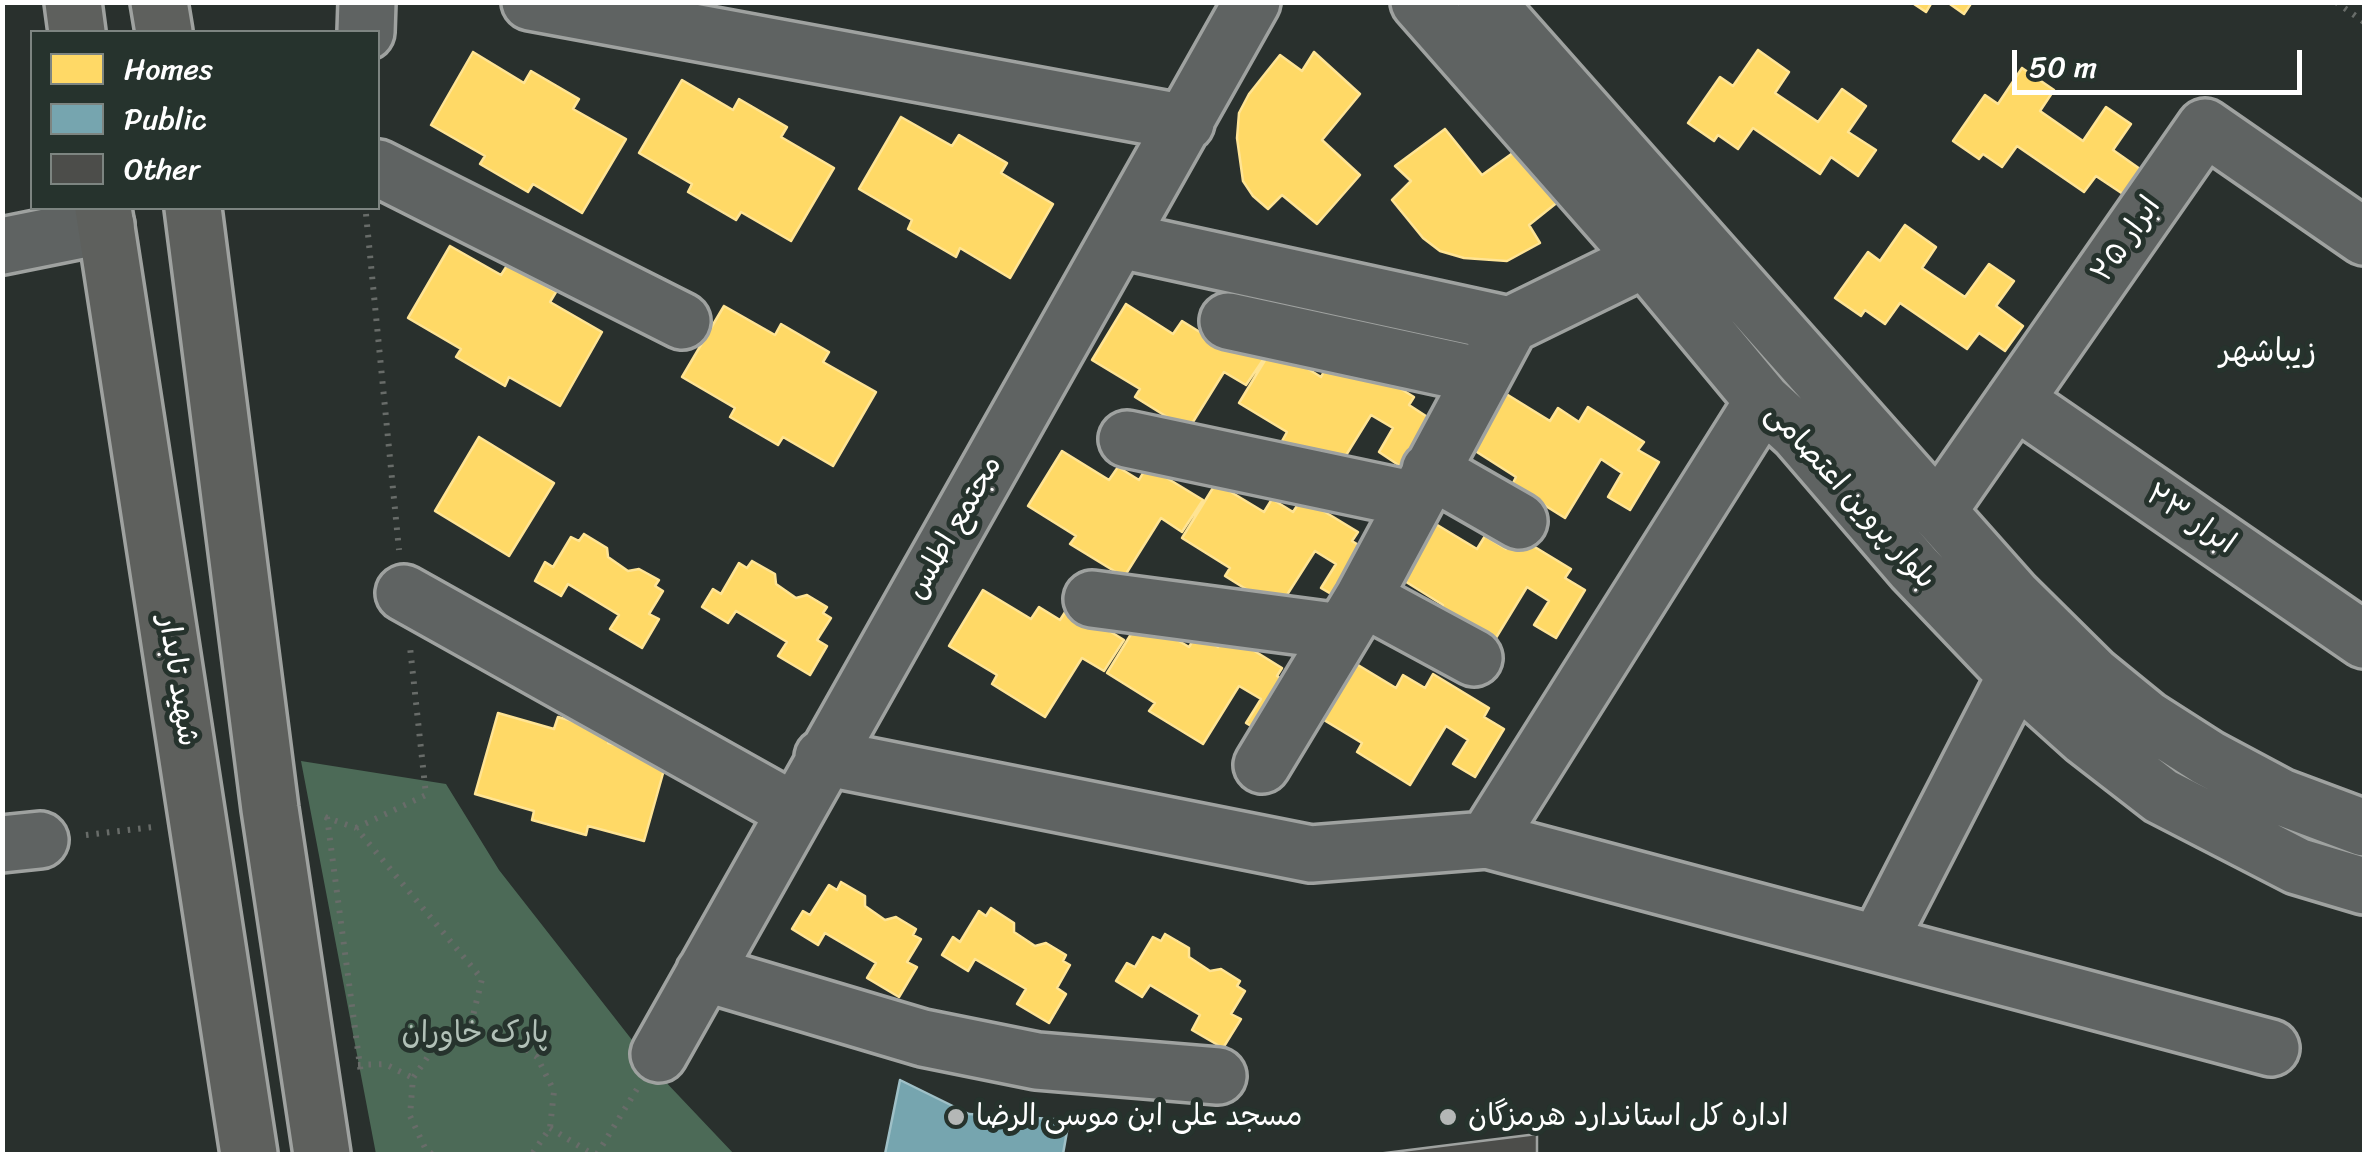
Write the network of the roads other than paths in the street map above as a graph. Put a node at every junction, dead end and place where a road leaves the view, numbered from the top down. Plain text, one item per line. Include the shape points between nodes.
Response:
1 (73, 2) edge
2 (159, 2) edge
3 (367, 2) edge
4 (530, 2) edge
5 (1252, 2) edge
6 (1419, 2) edge
7 (1486, 2) edge
8 (78, 30) edge
9 (164, 30) edge
10 (366, 30) edge
11 (1186, 124) junction
12 (380, 169) edge
13 (193, 210) edge
14 (104, 216) edge
15 (2364, 237) edge
16 (1120, 240) junction
17 (2, 246) edge
18 (1645, 259) junction
19 (682, 321) dead end
20 (1228, 321) dead end
21 (1510, 325) junction
22 (1482, 376) junction
23 (2016, 400) junction
24 (1763, 401) junction
25 (1127, 440) dead end
26 (1423, 485) junction
27 (1938, 511) junction
28 (1519, 521) dead end
29 (404, 593) road end
30 (1092, 599) dead end
31 (1352, 616) junction
32 (2364, 640) edge
33 (1474, 658) dead end
34 (2016, 675) junction
35 (823, 757) junction
36 (1262, 765) dead end
37 (270, 809) junction
38 (794, 811) junction
39 (199, 822) junction
40 (2364, 828) edge
41 (1487, 840) junction
42 (2364, 886) edge
43 (1878, 943) junction
44 (704, 973) junction
45 (2272, 1048) dead end
46 (659, 1054) road end
47 (1218, 1076) dead end
48 (249, 1154) edge
49 (322, 1154) edge

1 - 8 main road
2 - 9 main road
3 - 10 street
4 - 11 street
5 - 11 street, مجتمع اطلس
6 - 18 street, بلوار پروین اعتصامی
7 - 27 street, بلوار پروین اعتصامی
11 - 16 street, مجتمع اطلس
12 - 19 street
13 - 37 main road
14 - 17 street
14 - 39 main road, شهید تابدار
15 - 23 street, ابرار ۲۵ via 2205,127
16 - 21 street
16 - 35 street, مجتمع اطلس
18 - 21 street
18 - 24 street, بلوار پروین اعتصامی
20 - 22 street
21 - 22 street
22 - 26 street
23 - 27 street, ابرار ۲۵
23 - 32 street, ابرار ۲۳
24 - 34 street, بلوار پروین اعتصامی
24 - 41 street
25 - 26 street
26 - 28 street
26 - 31 street
27 - 40 street, بلوار پروین اعتصامی via 2013,596 2147,719 2281,797
29 - 38 street
30 - 31 street
31 - 33 street
31 - 36 street
34 - 42 street, بلوار پروین اعتصامی via 2161,796 2297,866
34 - 43 street
35 - 38 street, مجتمع اطلس
35 - 41 street via 1311,854
37 - 39 main road
37 - 49 main road via 335,1068
38 - 44 street, مجتمع اطلس
39 - 48 main road, شهید تابدار
41 - 43 street
43 - 45 street
44 - 46 street, مجتمع اطلس
44 - 47 street via 923,1038 1037,1061

